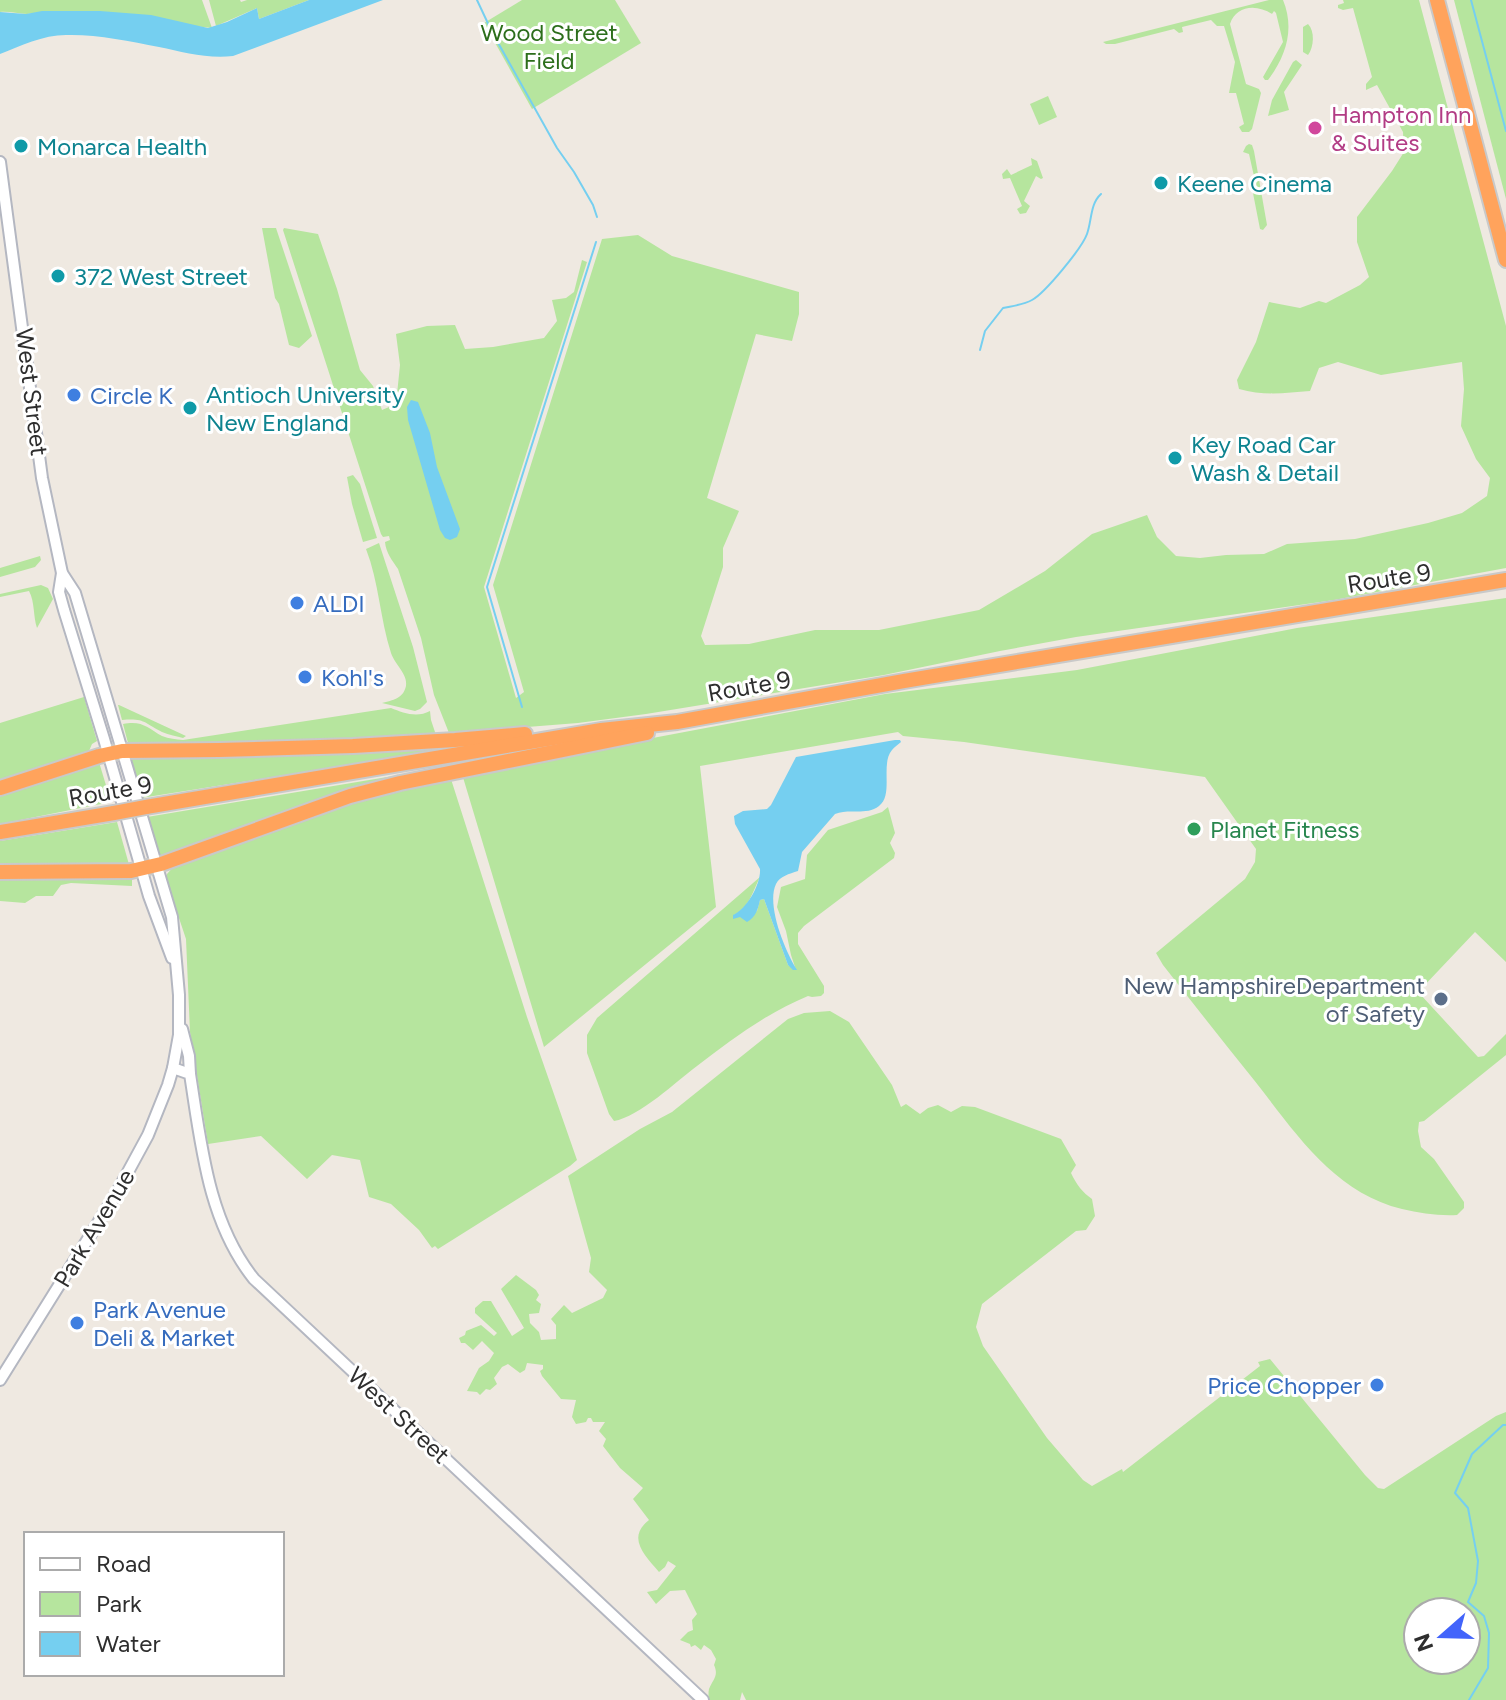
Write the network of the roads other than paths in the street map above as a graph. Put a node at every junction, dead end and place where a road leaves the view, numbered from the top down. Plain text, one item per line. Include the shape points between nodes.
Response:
1 (1437, 0) edge
2 (0, 162) edge
3 (1506, 260) edge
4 (1506, 580) edge
5 (677, 722) junction
6 (601, 730) junction
7 (115, 752) junction
8 (0, 788) edge
9 (0, 832) edge
10 (157, 866) junction
11 (141, 869) junction
12 (0, 872) edge
13 (176, 967) junction
14 (179, 1020) junction
15 (173, 1068) junction
16 (190, 1074) junction
17 (0, 1380) edge
18 (703, 1700) edge

1 - 3 highway
2 - 7 street, West Street via 42,478 62,573 75,593
4 - 5 highway, Route 9
5 - 6 highway, Route 9
5 - 10 highway via 651,733 350,796
6 - 7 highway via 353,746
6 - 9 highway, Route 9, bridge
7 - 8 highway
7 - 10 street, West Street
7 - 11 street, West Street
10 - 11 highway
10 - 13 street, West Street via 172,917
11 - 12 highway
11 - 13 street, West Street
13 - 14 street, West Street
14 - 15 street, West Street
14 - 16 street, West Street
15 - 16 street
15 - 17 street, Park Avenue via 132,1166
16 - 18 street, West Street via 206,1167 222,1224 240,1262

